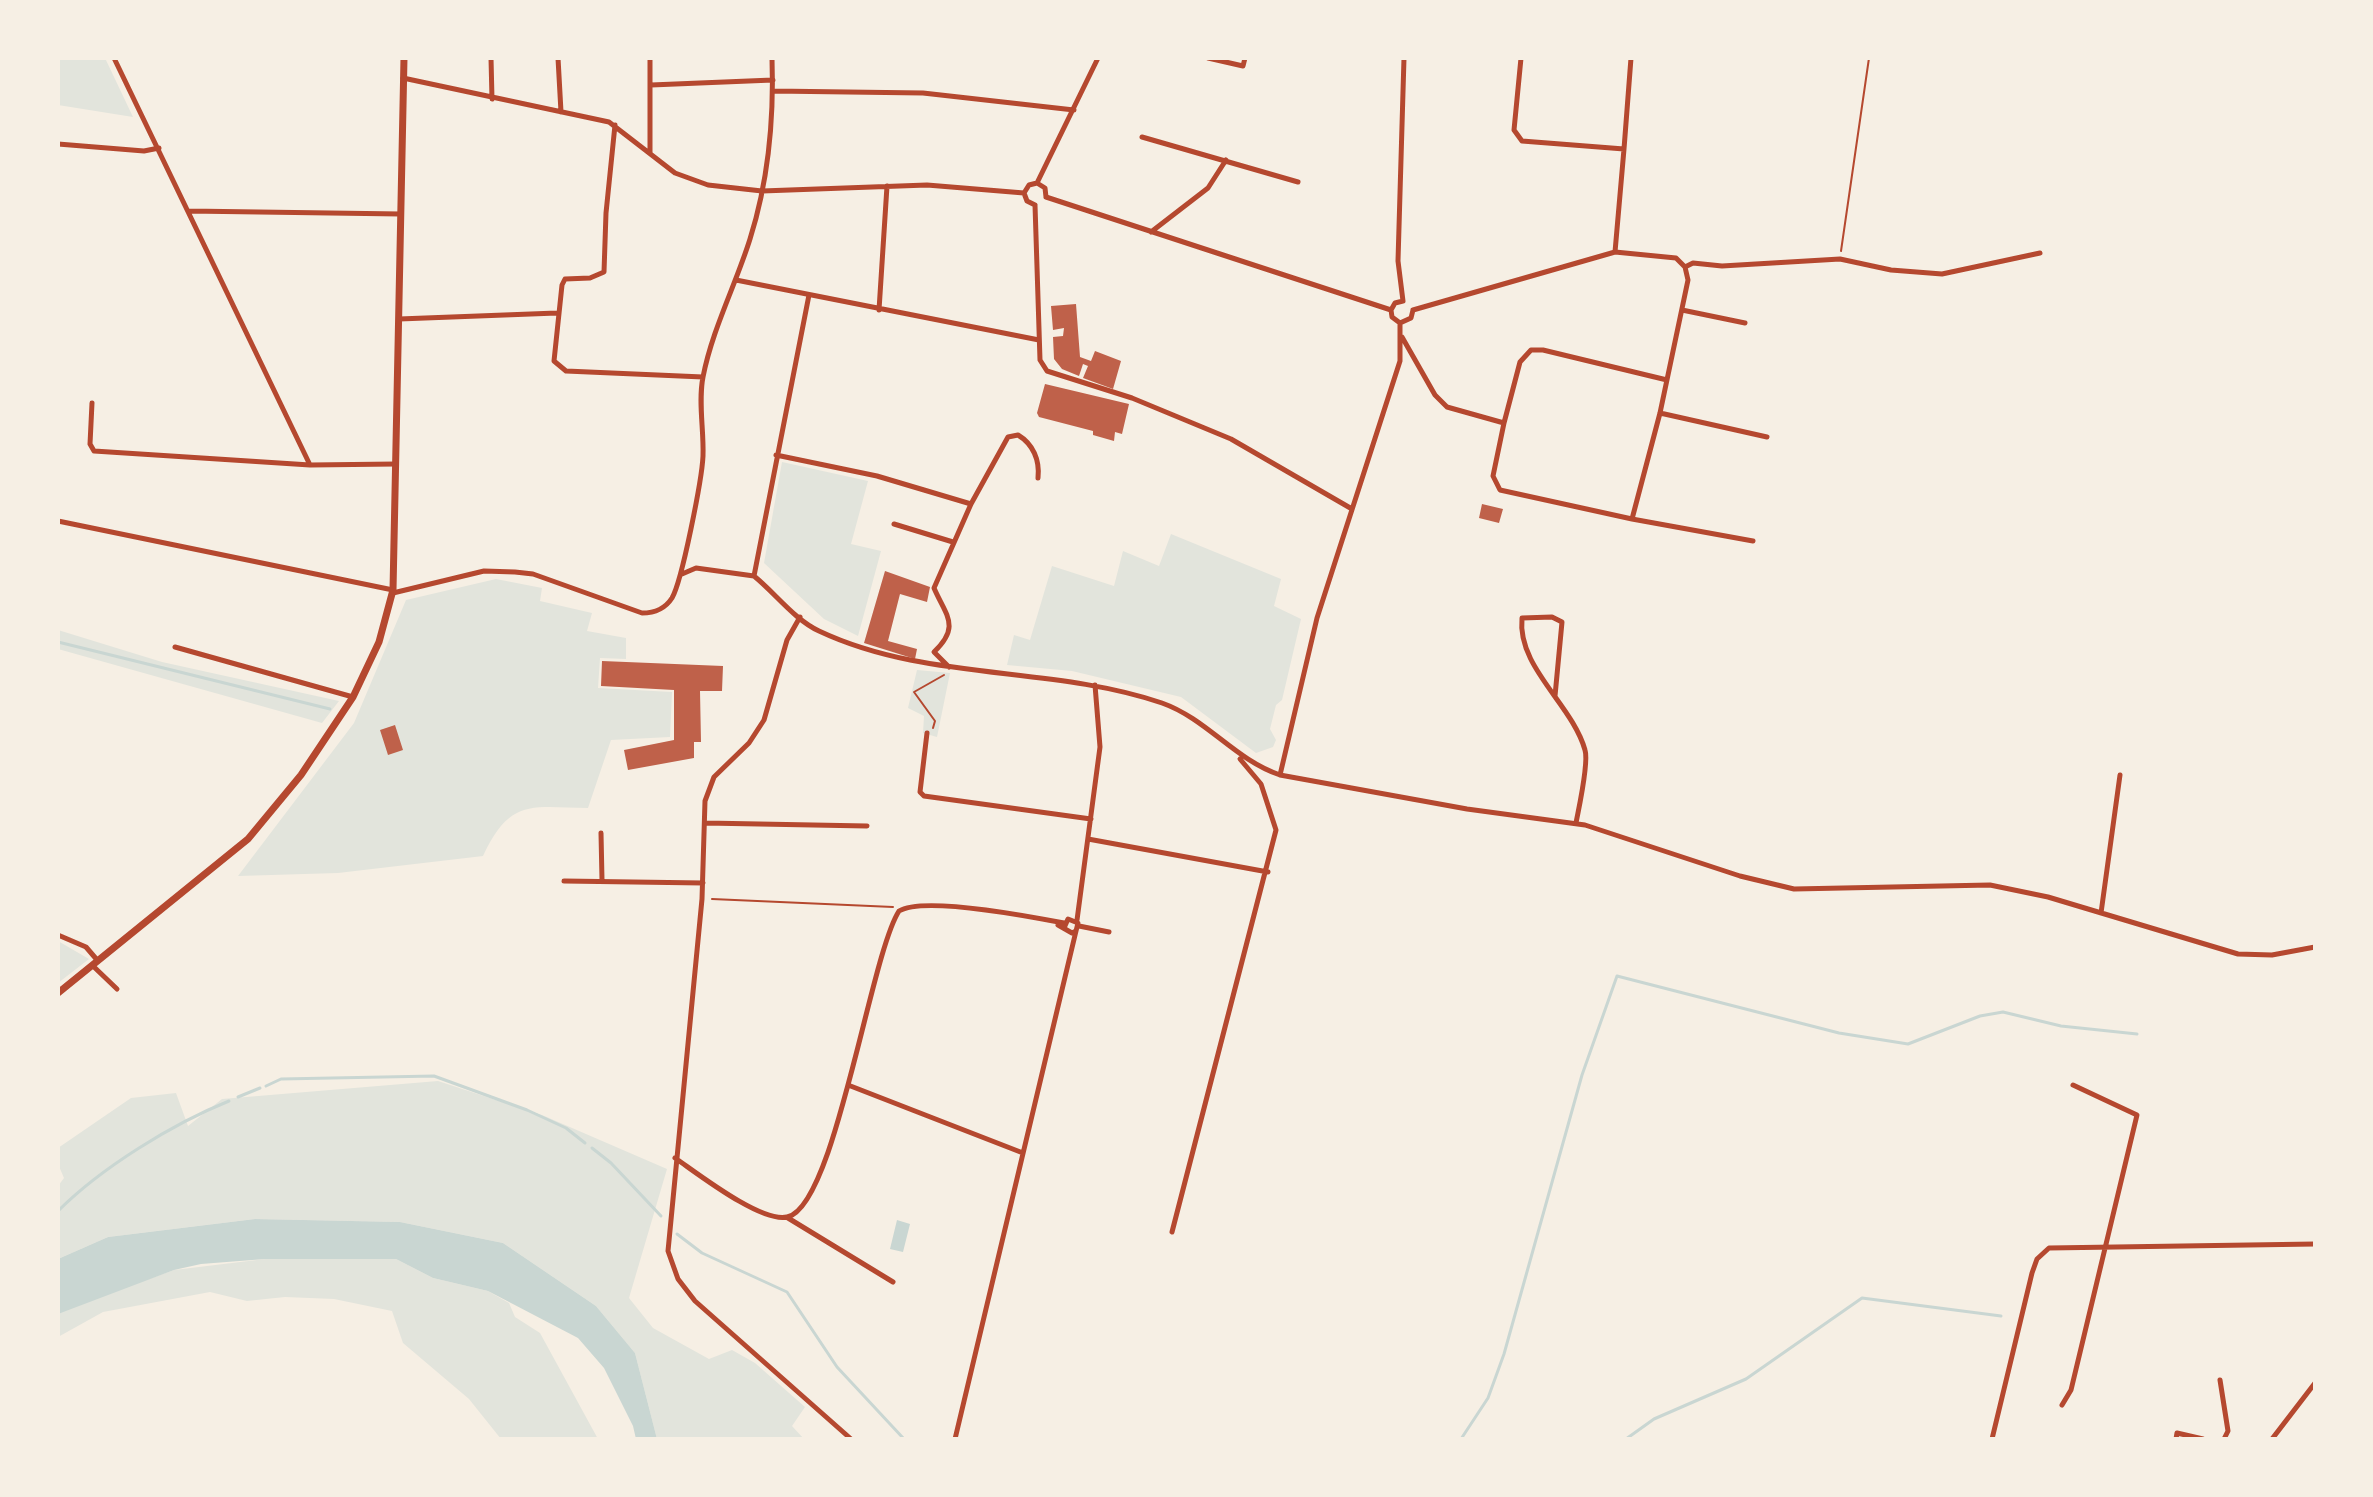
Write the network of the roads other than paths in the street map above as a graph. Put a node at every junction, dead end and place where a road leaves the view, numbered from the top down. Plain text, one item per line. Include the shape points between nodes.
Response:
1 (114, 58) edge
2 (404, 58) edge
3 (491, 58) edge
4 (558, 58) edge
5 (650, 58) edge
6 (772, 58) edge
7 (1098, 58) edge
8 (1208, 58) edge
9 (1245, 58) edge
10 (1404, 58) edge
11 (1521, 58) edge
12 (1631, 58) edge
13 (403, 78) junction
14 (773, 80) junction
15 (651, 85) junction
16 (773, 91) junction
17 (492, 99) junction
18 (1074, 110) junction
19 (561, 112) junction
20 (615, 125) junction
21 (1142, 137) dead end
22 (58, 144) edge
23 (159, 148) junction
24 (1624, 149) junction
25 (650, 154) junction
26 (1226, 160) junction
27 (1298, 182) dead end
28 (1037, 183) junction
29 (887, 186) junction
30 (762, 191) junction
31 (1024, 193) junction
32 (1046, 197) junction
33 (1035, 205) junction
34 (188, 211) junction
35 (401, 214) junction
36 (1151, 233) junction
37 (1615, 252) junction
38 (2040, 253) dead end
39 (1685, 267) junction
40 (736, 280) junction
41 (809, 295) junction
42 (1403, 301) junction
43 (879, 310) junction
44 (1391, 310) junction
45 (1413, 310) junction
46 (1682, 310) junction
47 (557, 313) junction
48 (399, 319) junction
49 (1400, 323) junction
50 (1745, 323) dead end
51 (1402, 337) junction
52 (1039, 340) junction
53 (703, 377) junction
54 (1667, 380) junction
55 (92, 403) dead end
56 (1660, 413) junction
57 (1504, 423) junction
58 (1767, 437) dead end
59 (776, 455) junction
60 (396, 464) junction
61 (310, 465) junction
62 (1038, 478) dead end
63 (971, 504) junction
64 (1352, 509) junction
65 (1632, 519) junction
66 (58, 521) edge
67 (894, 524) dead end
68 (1753, 541) dead end
69 (953, 542) junction
70 (682, 574) junction
71 (754, 576) junction
72 (393, 591) junction
73 (800, 617) junction
74 (175, 647) dead end
75 (934, 652) junction
76 (917, 662) junction
77 (950, 668) junction
78 (1095, 685) junction
79 (1555, 696) junction
80 (353, 697) junction
81 (927, 733) road end
82 (1234, 752) junction
83 (1280, 775) junction
84 (2120, 775) dead end
85 (1091, 819) junction
86 (705, 823) junction
87 (1576, 823) junction
88 (867, 826) dead end
89 (601, 833) dead end
90 (1088, 839) junction
91 (1268, 872) junction
92 (602, 880) junction
93 (564, 881) dead end
94 (703, 883) junction
95 (1077, 902) junction
96 (2101, 913) junction
97 (1065, 925) junction
98 (1077, 926) junction
99 (1109, 932) dead end
100 (58, 935) edge
101 (1070, 945) junction
102 (2315, 947) edge
103 (96, 964) junction
104 (117, 989) dead end
105 (58, 993) edge
106 (848, 1085) junction
107 (2073, 1085) dead end
108 (1023, 1153) junction
109 (675, 1158) junction
110 (787, 1217) junction
111 (1172, 1232) dead end
112 (2315, 1244) edge
113 (2105, 1247) junction
114 (893, 1282) dead end
115 (2220, 1380) dead end
116 (2315, 1383) edge
117 (2062, 1405) dead end
118 (851, 1439) edge
119 (955, 1439) edge
120 (1992, 1439) edge
121 (2176, 1439) edge
122 (2203, 1439) edge
123 (2224, 1439) edge
124 (2272, 1439) edge

1 - 23 street
2 - 13 street
3 - 17 street
4 - 19 street
5 - 15 street
6 - 14 street
7 - 18 street
8 - 9 street via 1243,66
10 - 42 street via 1398,261
11 - 24 street via 1514,130 1522,141
12 - 24 street
13 - 17 street
13 - 35 street
14 - 15 street
14 - 16 street
15 - 25 street
16 - 18 street via 923,93
16 - 30 street
17 - 19 street
18 - 28 street
19 - 20 street
20 - 25 street
20 - 47 street via 604,272 565,279
21 - 26 street
22 - 23 street
23 - 34 street
24 - 37 street
25 - 30 street via 690,180
26 - 27 street
26 - 36 street via 1208,188
28 - 31 street
28 - 32 street via 1045,188
29 - 30 street
29 - 31 street
29 - 43 street
30 - 40 street
31 - 33 street
32 - 33 street
32 - 36 street
33 - 52 street
34 - 35 street
34 - 61 street
35 - 48 street
36 - 44 street
37 - 39 street via 1676,258
37 - 45 street
38 - 39 street via 1942,274 1840,259
39 - 46 street
40 - 41 street
40 - 53 street
41 - 43 street
41 - 59 street
42 - 44 street
42 - 45 street
43 - 52 street
44 - 49 street
45 - 49 street via 1411,318
46 - 50 street
46 - 54 street
47 - 48 street
47 - 53 street via 554,361 566,371
48 - 60 street
49 - 51 street
51 - 57 street via 1447,407
51 - 64 street via 1400,361
52 - 64 street via 1040,360 1047,371 1132,398 1231,439
53 - 70 street via 703,458
54 - 56 street
54 - 57 street via 1531,350 1520,362
55 - 61 street via 94,451
56 - 58 street
56 - 65 street
57 - 65 street via 1493,476 1500,490
59 - 63 street via 877,476
59 - 71 street
60 - 61 street
60 - 72 street
62 - 63 street via 1028,441 1008,437
63 - 69 street
64 - 83 street via 1317,618
65 - 68 street
66 - 72 street
67 - 69 street
69 - 75 street via 934,588 949,632
70 - 71 street via 696,568
70 - 72 street via 673,597 658,611 635,612 515,572 484,571
71 - 73 street
72 - 80 street via 379,642
73 - 76 street via 819,631
73 - 86 street via 787,640 764,720 714,777 705,801
74 - 80 street
75 - 76 street
75 - 77 street
76 - 77 street
77 - 78 street
78 - 82 street via 1178,710
78 - 85 street via 1100,747
79 - 79 street via 1520,634 1522,618 1562,622
79 - 87 street via 1586,753
80 - 103 street via 301,775 248,839
81 - 85 street via 920,792 924,796
82 - 83 street
82 - 91 street via 1255,774 1275,818
83 - 87 street
84 - 96 street
85 - 90 street
86 - 88 street
86 - 94 street
87 - 96 street via 1794,889 1990,885
89 - 92 street
90 - 91 street
90 - 95 street
91 - 111 street
92 - 93 street
92 - 94 street
94 - 109 street
95 - 97 street
95 - 98 street
96 - 102 street via 2238,954 2272,955
97 - 98 street
97 - 98 street
97 - 101 street
97 - 106 street via 970,909 903,908 896,916
98 - 99 street
98 - 101 street
100 - 103 street via 86,947
101 - 108 street
103 - 104 street
103 - 105 street
106 - 108 street
106 - 110 street via 823,1163 799,1212
107 - 113 street via 2137,1115
108 - 119 street
109 - 110 street via 761,1212
109 - 118 street via 668,1237 678,1279 709,1314
110 - 114 street
112 - 113 street
113 - 117 street via 2071,1390
113 - 120 street via 2049,1248 2037,1259
115 - 123 street via 2228,1431
116 - 124 street
121 - 122 street via 2177,1433

